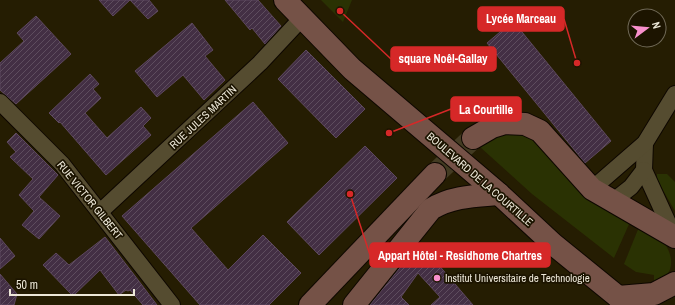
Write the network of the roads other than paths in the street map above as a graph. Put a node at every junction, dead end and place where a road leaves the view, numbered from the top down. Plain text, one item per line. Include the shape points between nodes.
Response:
1 (284, 0) edge
2 (302, 18) junction
3 (675, 94) edge
4 (0, 102) edge
5 (473, 138) tunnel mouth
6 (645, 143) junction
7 (644, 170) junction
8 (435, 174) tunnel mouth
9 (592, 189) junction
10 (499, 194) junction
11 (612, 202) junction
12 (100, 212) junction
13 (674, 237) edge
14 (675, 283) edge
15 (623, 301) edge
16 (172, 305) edge
17 (310, 305) edge
18 (354, 305) edge

1 - 2 main road, BOULEVARD DE LA COURTILLE
2 - 10 main road, BOULEVARD DE LA COURTILLE via 352,69
2 - 12 street, RUE JULES MARTIN via 260,63
3 - 6 street
4 - 12 street, RUE VICTOR GILBERT via 62,164
5 - 9 main road via 505,123 525,124 540,131
6 - 7 street
6 - 9 street
7 - 11 street via 631,186
7 - 13 street
8 - 17 main road
9 - 11 main road
10 - 15 main road, BOULEVARD DE LA COURTILLE via 553,244
10 - 18 main road via 444,201 431,209
11 - 13 main road
12 - 16 street, RUE VICTOR GILBERT
14 - 15 main road via 654,294

